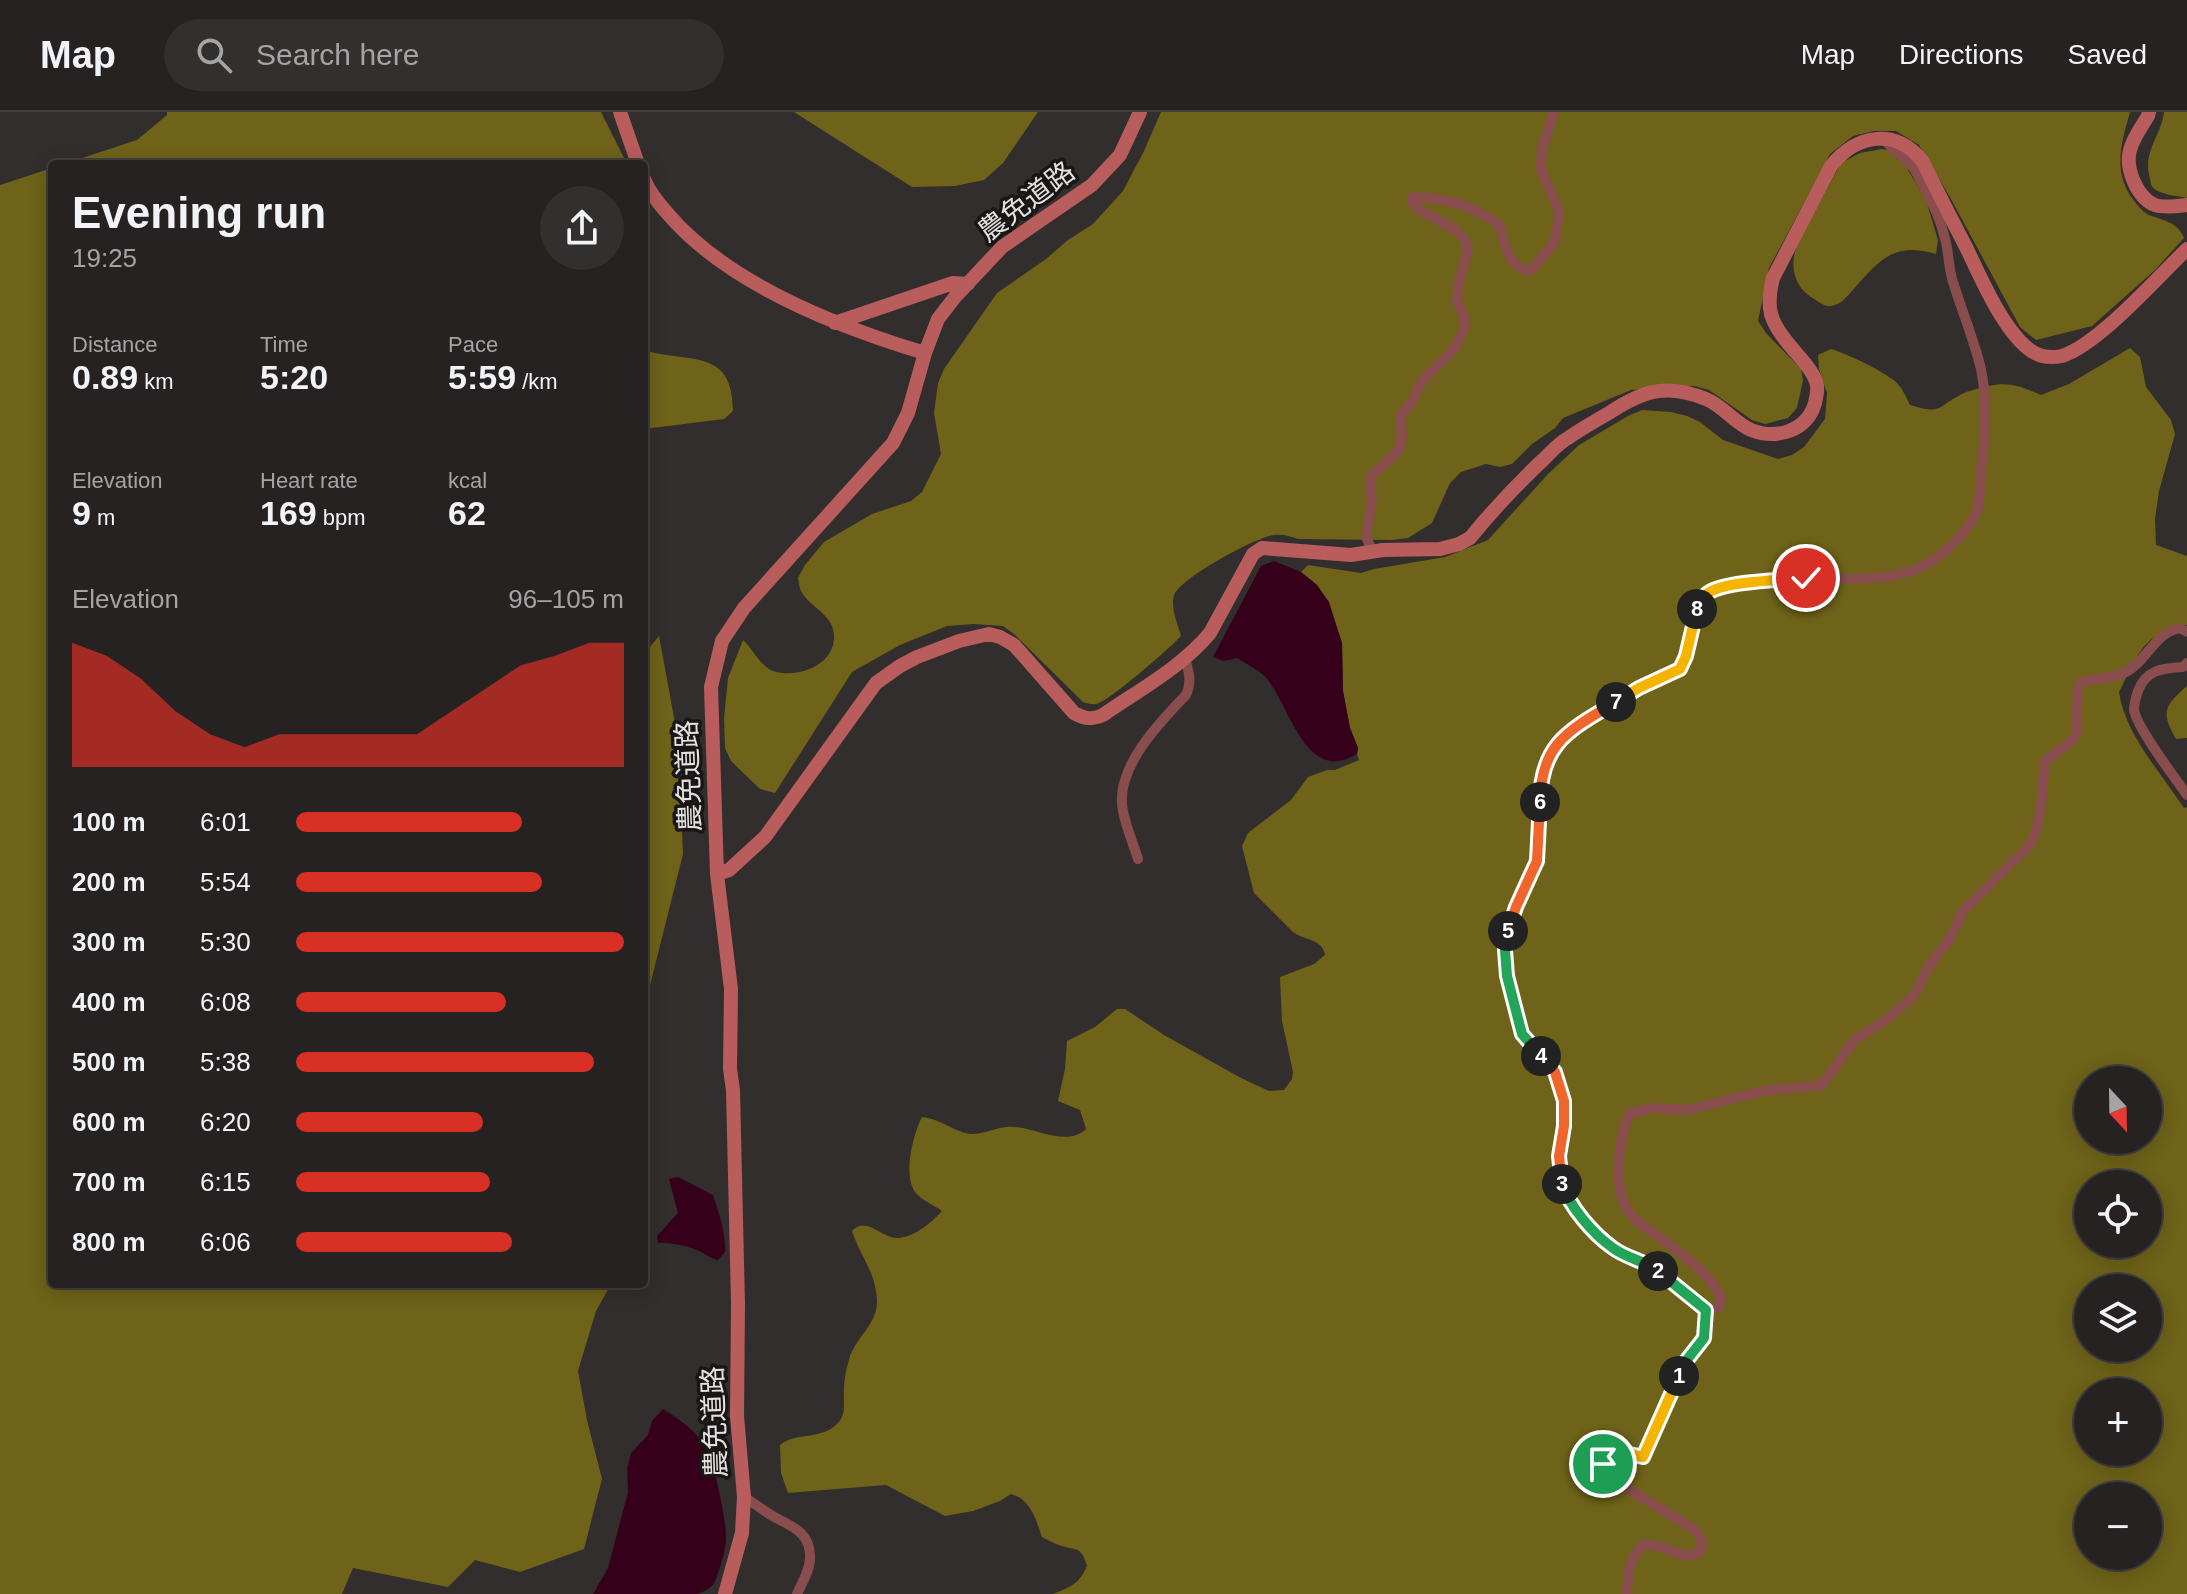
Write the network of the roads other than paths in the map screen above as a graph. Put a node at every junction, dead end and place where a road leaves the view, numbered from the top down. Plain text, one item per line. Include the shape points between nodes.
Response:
1 (620, 112) edge
2 (1140, 112) edge
3 (1554, 112) edge
4 (2149, 112) edge
5 (1885, 139) junction
6 (637, 160) edge
7 (648, 188) edge
8 (2187, 205) edge
9 (2187, 249) edge
10 (968, 284) junction
11 (835, 323) junction
12 (925, 353) junction
13 (1368, 551) junction
14 (2187, 632) edge
15 (1185, 659) junction
16 (2187, 663) edge
17 (2187, 795) edge
18 (1138, 859) dead end
19 (717, 874) junction
20 (1706, 1310) junction
21 (744, 1497) junction
22 (725, 1594) edge
23 (797, 1594) edge
24 (1627, 1594) edge

1 - 6 street
2 - 10 street, 農免道路 via 1120,155 1092,185 1002,247
3 - 13 street via 1541,170 1559,210 1557,229 1554,243 1530,271 1514,263 1500,226 1470,206 1413,197 1418,209 1465,240 1468,250 1457,301 1465,328 1400,416 1400,447 1372,475
4 - 8 street via 2129,151 2134,183 2155,205
5 - 9 street via 1902,144 1923,162 2000,314 2022,343 2046,357 2080,348 2104,330
5 - 13 street via 1853,144 1841,153 1773,278 1770,303 1776,326 1817,385 1816,400 1804,422 1770,435 1749,430 1709,400 1682,391 1646,394 1565,439 1470,538 1440,549
5 - 20 street via 1916,170 1944,233 1952,279 1981,371 1982,462 1973,520 1930,561 1899,575 1774,580 1703,596 1680,669 1573,728 1555,745 1540,787 1537,861 1509,927 1505,950 1522,1034 1555,1072 1564,1101 1559,1156 1562,1186 1572,1204 1614,1250 1651,1265
7 - 11 street via 686,235 710,254
10 - 11 street via 953,283
10 - 12 street, 農免道路 via 938,319
11 - 12 street
12 - 19 street, 農免道路 via 908,413 893,443 744,608 722,641 711,687
13 - 15 street via 1336,555 1262,548 1253,554 1210,633
14 - 20 street via 2180,628 2164,634 2127,672 2082,682 2076,735 2045,761 2042,808 2030,845 1963,911 1917,991 1885,1021 1855,1039 1822,1085 1763,1091 1687,1110 1630,1113 1619,1154 1626,1208 1644,1229 1710,1278 1721,1297 1719,1307
15 - 18 street via 1190,686 1186,695 1144,742 1122,789 1122,809
15 - 19 street via 1094,719 1074,713 1014,645 1000,637 989,634 959,641 917,657 876,683 765,837 729,870
16 - 17 street via 2149,673 2134,709
19 - 21 street, 農免道路 via 731,989 737,1416
20 - 24 street via 1704,1338 1686,1361 1643,1457 1616,1451 1603,1464 1614,1480 1692,1528 1702,1545 1690,1556 1644,1544 1630,1564
21 - 22 street, 農免道路 via 742,1533
21 - 23 street via 802,1533 810,1560

